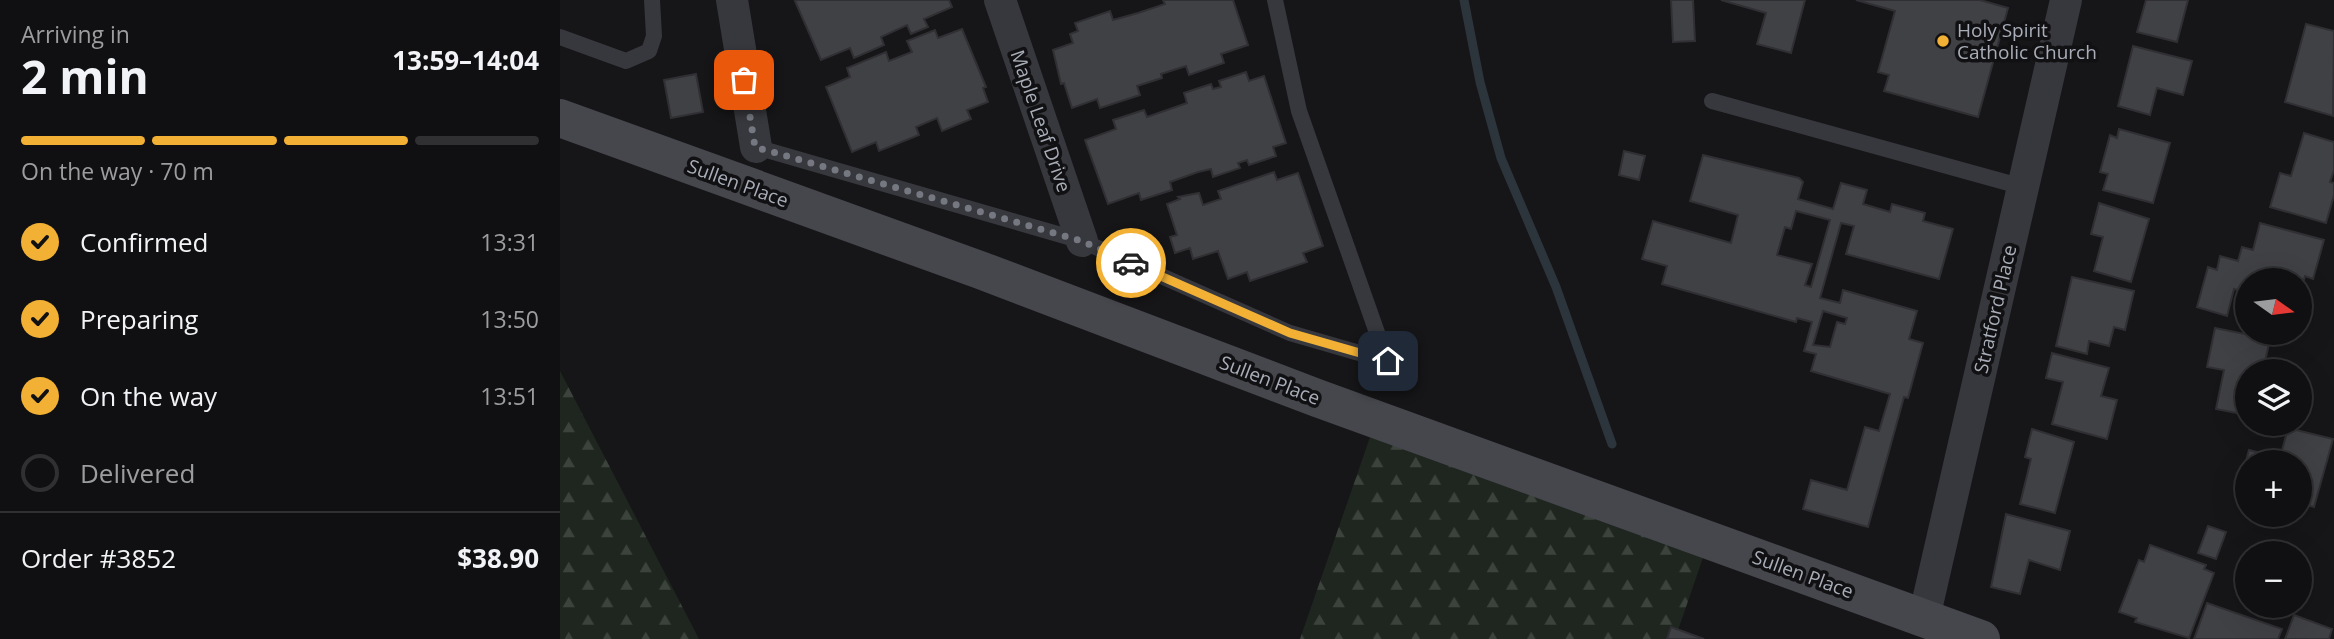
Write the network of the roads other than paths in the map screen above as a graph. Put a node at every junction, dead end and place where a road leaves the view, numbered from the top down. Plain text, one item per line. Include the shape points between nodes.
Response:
1 (652, 0) edge
2 (732, 0) edge
3 (1000, 0) edge
4 (1275, 0) edge
5 (2066, 0) edge
6 (560, 37) edge
7 (1712, 101) dead end
8 (560, 118) edge
9 (755, 147) joint
10 (2023, 187) junction
11 (1082, 241) junction
12 (1924, 618) junction
13 (1981, 639) edge

1 - 6 lane via 654,36 649,51 626,61
2 - 9 street
3 - 11 street, Maple Leaf Drive
4 - 11 lane via 1299,111 1388,361 1290,333
5 - 10 street, Stratford Place
7 - 10 lane
8 - 12 street, Sullen Place
9 - 11 lane
10 - 12 street, Stratford Place
12 - 13 street, Sullen Place

